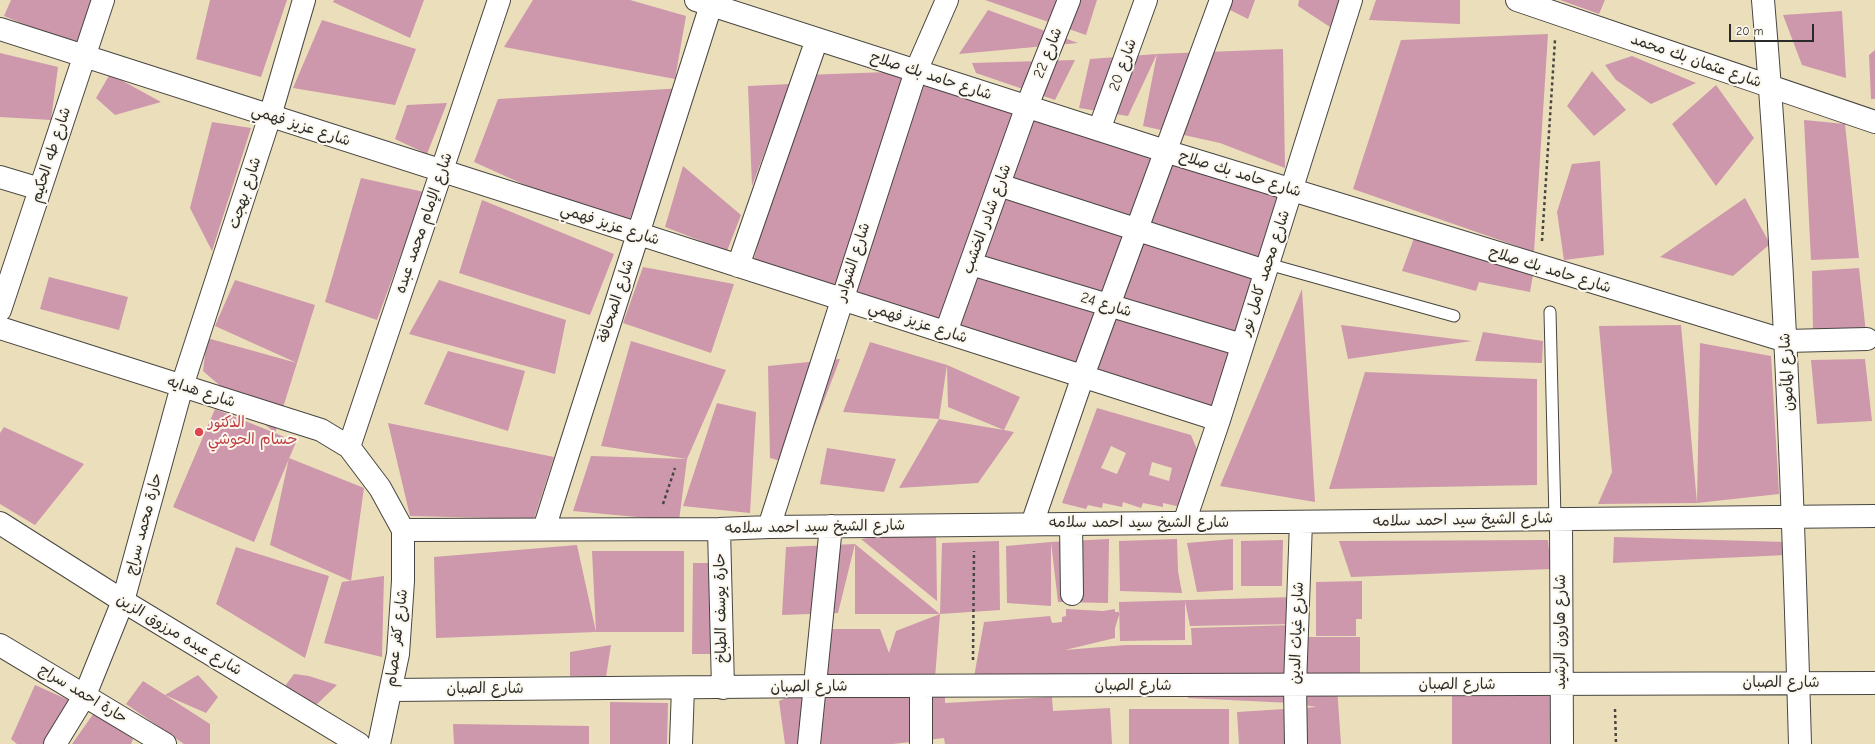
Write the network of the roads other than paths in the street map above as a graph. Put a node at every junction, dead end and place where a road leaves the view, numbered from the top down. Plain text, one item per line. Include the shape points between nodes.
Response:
1 (103, 0) edge
2 (304, 0) edge
3 (499, 0) edge
4 (947, 0) edge
5 (1069, 0) edge
6 (1146, 0) edge
7 (1221, 0) edge
8 (1351, 0) edge
9 (1516, 0) edge
10 (1763, 0) edge
11 (703, 2) edge
12 (0, 30) edge
13 (817, 39) junction
14 (84, 57) junction
15 (916, 71) junction
16 (1770, 86) junction
17 (1027, 106) junction
18 (270, 116) junction
19 (1875, 122) edge
20 (1099, 130) junction
21 (1165, 151) junction
22 (441, 171) junction
23 (0, 177) edge
24 (999, 185) junction
25 (40, 190) junction
26 (1292, 190) junction
27 (1137, 230) junction
28 (637, 233) junction
29 (971, 264) junction
30 (738, 266) junction
31 (1266, 268) junction
32 (841, 298) junction
33 (1109, 306) junction
34 (0, 310) edge
35 (1550, 312) dead end
36 (1454, 316) dead end
37 (0, 328) edge
38 (946, 332) junction
39 (1867, 339) dead end
40 (1786, 341) junction
41 (1242, 345) junction
42 (1083, 376) junction
43 (182, 386) junction
44 (1219, 420) junction
45 (349, 447) junction
46 (1875, 516) edge
47 (1794, 517) junction
48 (1558, 519) junction
49 (1301, 522) junction
50 (0, 523) edge
51 (1184, 523) junction
52 (1032, 524) junction
53 (1071, 524) junction
54 (831, 526) junction
55 (769, 527) junction
56 (544, 529) junction
57 (719, 529) junction
58 (403, 530) junction
59 (1072, 594) dead end
60 (123, 601) junction
61 (0, 645) edge
62 (1798, 683) junction
63 (1875, 683) edge
64 (1561, 684) junction
65 (1295, 685) junction
66 (814, 686) junction
67 (921, 686) junction
68 (683, 688) junction
69 (723, 688) junction
70 (391, 690) junction
71 (85, 695) junction
72 (55, 744) edge
73 (165, 744) edge
74 (359, 744) edge
75 (379, 744) edge
76 (681, 744) edge
77 (809, 744) edge
78 (921, 744) edge
79 (1296, 744) edge
80 (1562, 744) edge
81 (1800, 744) edge

1 - 14 street, شارع طه الحكيم
2 - 18 street, شارع بهجت
3 - 22 street, شارع الإمام محمد عبده
4 - 15 street, شارع الشوادر
5 - 17 street, شارع 22
6 - 20 street, شارع 20
7 - 21 street
8 - 26 street, شارع محمد كامل نور
9 - 16 street, شارع عثمان بك محمد
10 - 16 street, شارع المأمون
11 - 13 street, شارع حامد بك صلاح
11 - 28 street, شارع الصحافة
12 - 14 street, شارع عزيز فهمي
13 - 15 street, شارع حامد بك صلاح
13 - 30 street
14 - 18 street, شارع عزيز فهمي
14 - 25 street, شارع طه الحكيم
15 - 17 street, شارع حامد بك صلاح
15 - 32 street, شارع الشوادر
16 - 19 street, شارع عثمان بك محمد
16 - 40 street, شارع المأمون
17 - 20 street, شارع حامد بك صلاح
17 - 24 street, شارع شادر الخشب
18 - 22 street, شارع عزيز فهمي
18 - 43 street, شارع بهجت
20 - 21 street, شارع حامد بك صلاح
21 - 26 street, شارع حامد بك صلاح
21 - 27 street
22 - 28 street, شارع عزيز فهمي
22 - 45 street, شارع الإمام محمد عبده
23 - 25 street
24 - 27 street
24 - 29 street, شارع شادر الخشب
25 - 34 street, شارع طه الحكيم
26 - 31 street, شارع محمد كامل نور
26 - 40 street, شارع حامد بك صلاح
27 - 31 street
27 - 33 street
28 - 30 street, شارع عزيز فهمي
28 - 56 street, شارع الصحافة
29 - 33 street, شارع 24
29 - 38 street, شارع شادر الخشب
30 - 32 street, شارع عزيز فهمي
31 - 36 lane
31 - 41 street, شارع محمد كامل نور
32 - 38 street, شارع عزيز فهمي
32 - 55 street, شارع الشوادر
33 - 41 street, شارع 24
33 - 42 street
35 - 48 lane
37 - 43 street, شارع هدايه
38 - 42 street, شارع عزيز فهمي
39 - 40 street, شارع حامد بك صلاح
40 - 47 street, شارع المأمون
41 - 44 street, شارع محمد كامل نور
42 - 44 street, شارع عزيز فهمي
42 - 52 street
43 - 45 street, شارع هدايه via 321,430
43 - 60 street, حارة محمد سراج
44 - 51 street, شارع محمد كامل نور
45 - 58 street, شارع هدايه via 380,488
46 - 47 street, شارع الشيخ سيد احمد سلامه
47 - 48 street, شارع الشيخ سيد احمد سلامه
47 - 62 street, شارع المأمون
48 - 49 street, شارع الشيخ سيد احمد سلامه
48 - 64 street, شارع هارون الرشيد
49 - 51 street, شارع الشيخ سيد احمد سلامه
49 - 65 street, شارع غياث الدين
50 - 60 street, شارع عبده مرزوق الزين
51 - 53 street, شارع الشيخ سيد احمد سلامه
52 - 53 street, شارع الشيخ سيد احمد سلامه
52 - 54 street, شارع الشيخ سيد احمد سلامه
53 - 59 street
54 - 55 street, شارع الشيخ سيد احمد سلامه
54 - 66 street
55 - 57 street, شارع الشيخ سيد احمد سلامه
56 - 57 street, شارع الشيخ سيد احمد سلامه
56 - 58 street, شارع الشيخ سيد احمد سلامه
57 - 69 street, حارة يوسف الطباخ
58 - 70 street, شارع كفر عصام via 402,602 398,654
60 - 71 street, حارة محمد سراج
60 - 74 street, شارع عبده مرزوق الزين
61 - 71 street, حارة احمد سراج
62 - 63 street, شارع الصبان
62 - 64 street, شارع الصبان
62 - 81 street, شارع المأمون
64 - 65 street, شارع الصبان
64 - 80 street, شارع هارون الرشيد
65 - 67 street, شارع الصبان
65 - 79 street, شارع غياث الدين
66 - 67 street, شارع الصبان
66 - 69 street, شارع الصبان
66 - 77 street
67 - 78 street
68 - 69 street, شارع الصبان
68 - 70 street, شارع الصبان
68 - 76 street
70 - 75 street, شارع كفر عصام
71 - 72 street, حارة محمد سراج
71 - 73 street, حارة احمد سراج

